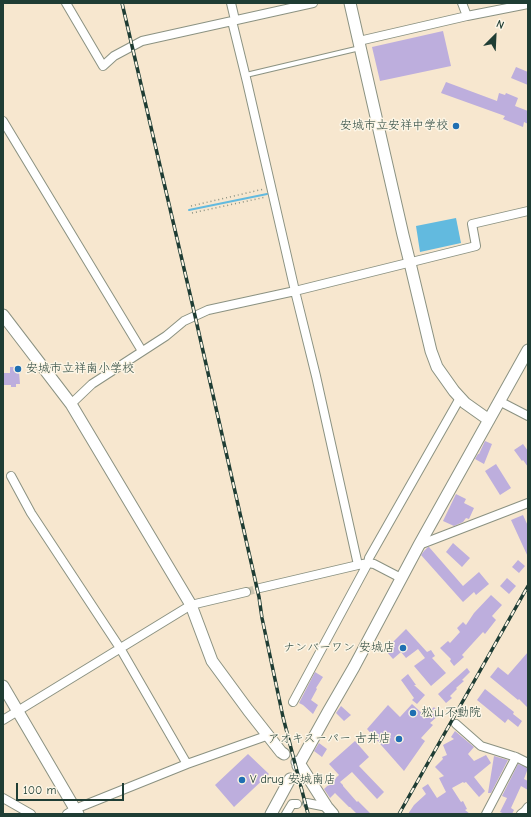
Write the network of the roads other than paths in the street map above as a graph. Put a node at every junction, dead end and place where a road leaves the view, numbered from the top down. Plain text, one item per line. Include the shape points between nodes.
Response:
1 (66, 3) edge
2 (231, 3) edge
3 (313, 3) edge
4 (350, 3) edge
5 (462, 3) edge
6 (528, 4) edge
7 (467, 16) junction
8 (233, 20) junction
9 (360, 45) junction
10 (246, 75) junction
11 (3, 121) edge
12 (528, 211) edge
13 (410, 263) junction
14 (295, 291) junction
15 (3, 315) edge
16 (142, 351) junction
17 (526, 356) edge
18 (460, 398) junction
19 (499, 401) junction
20 (71, 404) junction
21 (528, 416) edge
22 (489, 420) junction
23 (11, 476) dead end
24 (528, 503) edge
25 (418, 545) junction
26 (368, 563) junction
27 (358, 565) junction
28 (401, 578) junction
29 (260, 588) tunnel mouth
30 (246, 592) tunnel mouth
31 (191, 605) junction
32 (120, 648) junction
33 (3, 686) edge
34 (293, 702) dead end
35 (18, 711) junction
36 (3, 720) edge
37 (456, 724) dead end
38 (268, 735) junction
39 (284, 754) dead end
40 (516, 757) junction
41 (528, 763) edge
42 (187, 764) junction
43 (290, 779) dead end
44 (3, 798) edge
45 (307, 803) dead end
46 (297, 804) dead end
47 (528, 807) edge
48 (330, 811) edge
49 (74, 812) edge
50 (31, 814) edge
51 (271, 814) edge
52 (286, 814) edge
53 (486, 814) edge
54 (521, 814) edge

1 - 8 street via 103,66 114,56 142,41
2 - 8 street
3 - 8 street
4 - 9 street
5 - 7 street
6 - 7 street
7 - 9 street
8 - 10 street
9 - 10 lane
9 - 13 street
10 - 14 street
11 - 16 street
12 - 13 street via 472,224 476,246
13 - 14 street
13 - 18 street via 437,367
14 - 16 street via 208,310 184,321
14 - 27 street
15 - 20 street
16 - 20 street via 92,384
17 - 19 street
18 - 22 street
18 - 26 street
19 - 21 street
19 - 22 street
20 - 31 street
22 - 25 street
23 - 32 street via 32,513
24 - 25 street
25 - 28 street
26 - 27 street
26 - 28 street
26 - 34 street
27 - 29 street
28 - 48 street via 298,764
30 - 31 street
31 - 32 street
31 - 38 street via 212,661
32 - 35 street
32 - 42 street
33 - 35 street
35 - 36 street
35 - 49 street
37 - 40 street via 480,746
38 - 39 street
38 - 42 street
40 - 41 street
40 - 53 street
42 - 49 street
43 - 51 street
44 - 50 street
45 - 48 street
46 - 52 street via 292,804
47 - 54 street

